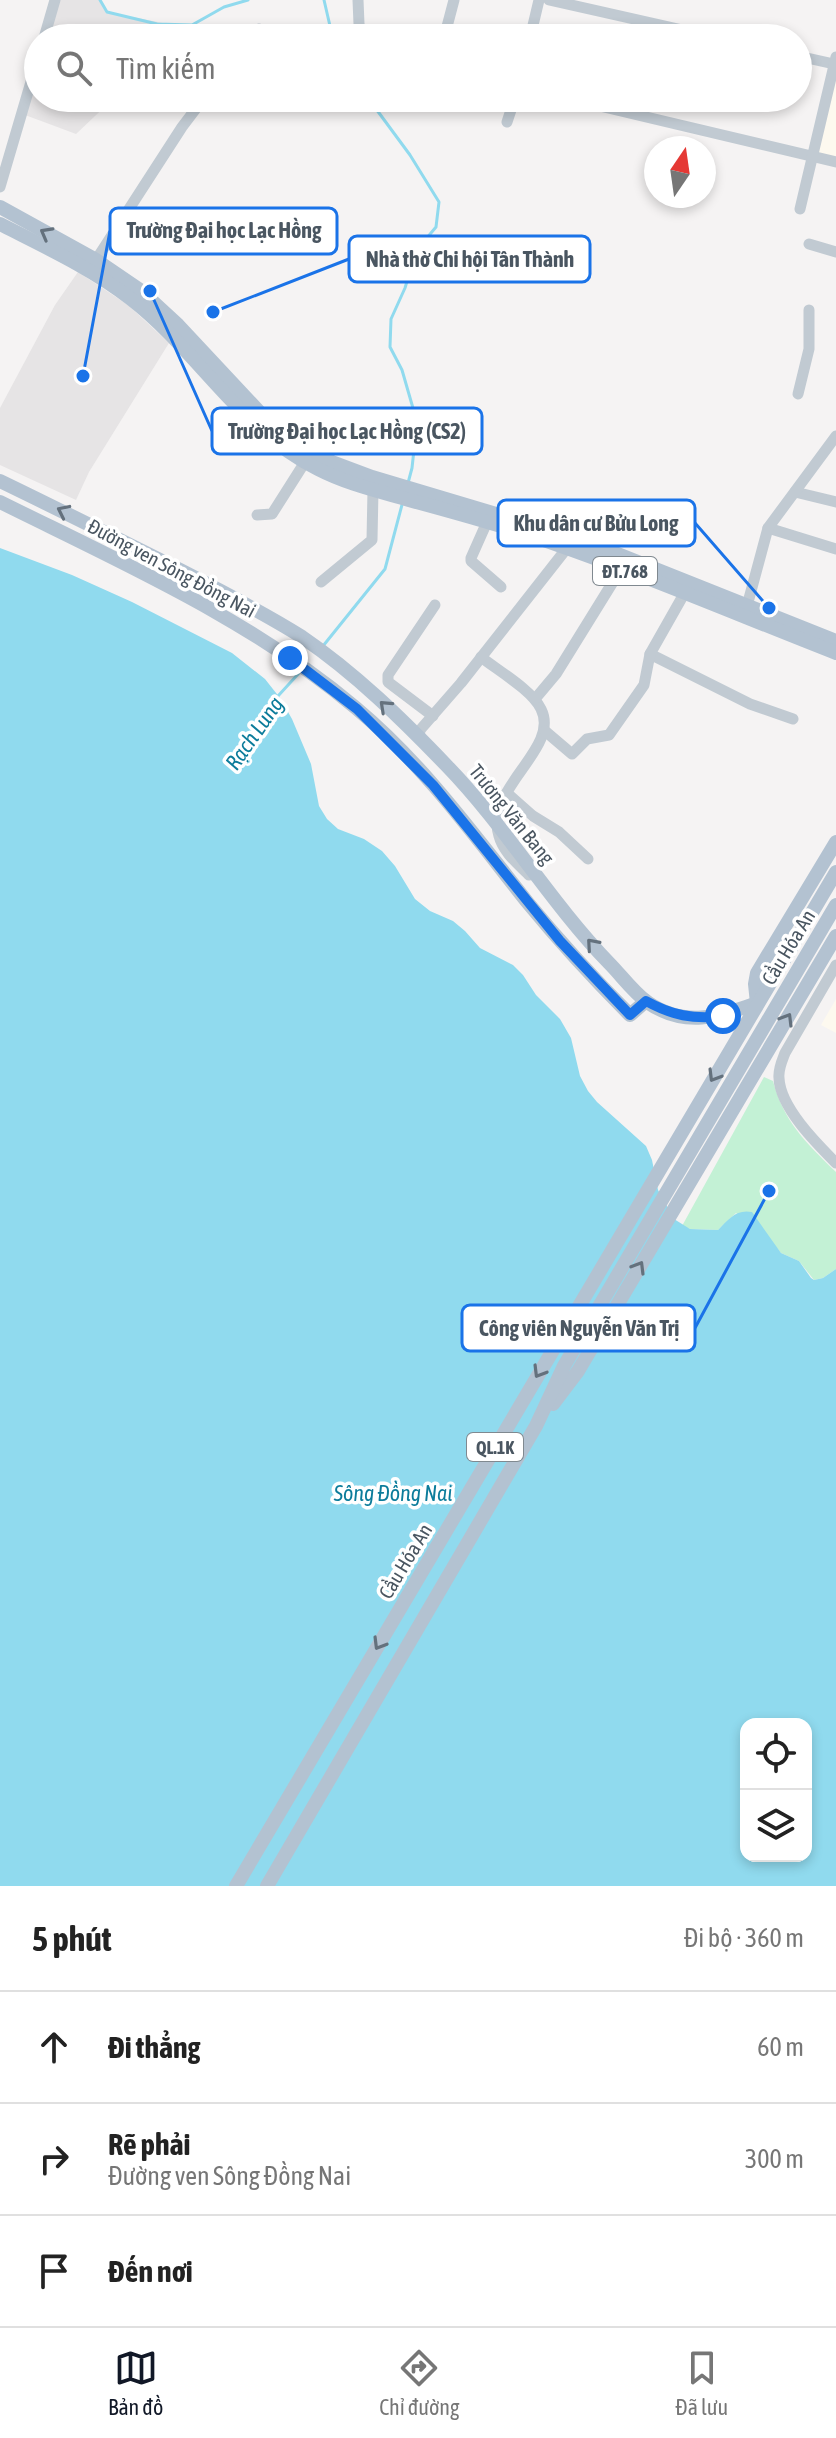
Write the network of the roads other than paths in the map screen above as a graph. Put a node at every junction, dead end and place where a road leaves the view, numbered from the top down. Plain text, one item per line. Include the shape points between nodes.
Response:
1 (55, 0) edge
2 (358, 0) edge
3 (454, 0) edge
4 (539, 0) edge
5 (549, 0) edge
6 (48, 24) edge
7 (359, 24) edge
8 (448, 24) edge
9 (533, 24) edge
10 (656, 24) edge
11 (812, 58) edge
12 (835, 61) edge
13 (24, 106) edge
14 (193, 112) edge
15 (510, 112) edge
16 (624, 112) edge
17 (507, 122) dead end
18 (812, 157) junction
19 (836, 162) edge
20 (0, 187) edge
21 (0, 207) edge
22 (800, 209) dead end
23 (0, 224) edge
24 (809, 244) dead end
25 (836, 252) edge
26 (96, 260) junction
27 (136, 295) junction
28 (809, 310) dead end
29 (798, 394) dead end
30 (835, 439) edge
31 (305, 462) junction
32 (0, 481) edge
33 (373, 490) junction
34 (795, 492) junction
35 (406, 493) junction
36 (0, 502) edge
37 (836, 502) edge
38 (257, 515) dead end
39 (487, 522) junction
40 (768, 528) junction
41 (567, 548) junction
42 (836, 549) edge
43 (621, 569) junction
44 (321, 582) dead end
45 (501, 587) dead end
46 (684, 594) junction
47 (435, 605) dead end
48 (747, 606) junction
49 (836, 641) edge
50 (836, 653) edge
51 (650, 654) junction
52 (481, 657) junction
53 (535, 699) junction
54 (433, 716) junction
55 (793, 719) dead end
56 (545, 731) junction
57 (452, 772) junction
58 (507, 793) junction
59 (496, 825) junction
60 (836, 842) edge
61 (588, 859) dead end
62 (836, 872) edge
63 (534, 880) dead end
64 (836, 905) edge
65 (836, 936) edge
66 (836, 965) edge
67 (646, 1001) junction
68 (755, 1006) junction
69 (836, 1163) edge
70 (536, 1426) junction
71 (236, 1886) edge
72 (267, 1886) edge

1 - 6 street
2 - 7 street
3 - 8 street
4 - 9 street
5 - 10 street
11 - 12 street
12 - 18 street
13 - 20 street
14 - 26 street
15 - 17 street
16 - 18 street
18 - 19 street
18 - 22 street
26 -> 21 main road, ĐT.768
23 - 27 main road, ĐT.768
24 - 25 street
26 - 27 main road, ĐT.768
27 - 31 main road, ĐT.768 via 252,423
27 - 35 main road, ĐT.768 via 178,325 293,442
28 - 29 street via 809,349
30 - 34 street
31 - 33 main road, ĐT.768
31 - 38 street via 272,514
57 -> 32 main road, Trương Văn Bang via 305,639 200,580
33 - 35 main road, ĐT.768
33 - 44 street via 372,540
34 - 37 street
34 - 40 street
35 - 39 main road, ĐT.768
35 - 48 main road, ĐT.768 via 580,539
36 - 67 main road, Đường ven Sông Đồng Nai via 240,625 322,681 433,785 560,941 630,1015
39 - 41 main road, ĐT.768
39 - 45 street via 471,561
40 - 42 street
40 - 48 street
41 - 43 main road, ĐT.768
41 - 52 street
43 - 46 main road, ĐT.768
43 - 53 street
46 - 50 main road, ĐT.768
46 - 51 street
47 - 54 street via 388,675 395,689
48 - 49 main road, ĐT.768
51 - 55 street via 750,704
51 - 56 street via 644,685 609,735 587,739 572,754
52 - 53 street
52 - 54 street
53 - 56 street
54 - 57 street via 419,738
56 - 58 street
57 - 59 main road, Trương Văn Bang
58 - 59 street
58 - 61 street
59 - 63 street via 501,843
67 -> 59 main road, Trương Văn Bang via 596,950
60 - 68 main road, QL.1K via 757,973
62 - 68 main road, QL.1K
64 - 70 main road, Cầu Hóa An / QL.1K via 564,1366
70 -> 65 main road, Cầu Hóa An / QL.1K via 586,1357
66 - 69 street via 785,1053 778,1079 810,1138
67 - 68 main road via 705,1019
68 -> 71 main road, Cầu Hóa An / QL.1K
70 - 72 main road, Cầu Hóa An / QL.1K

